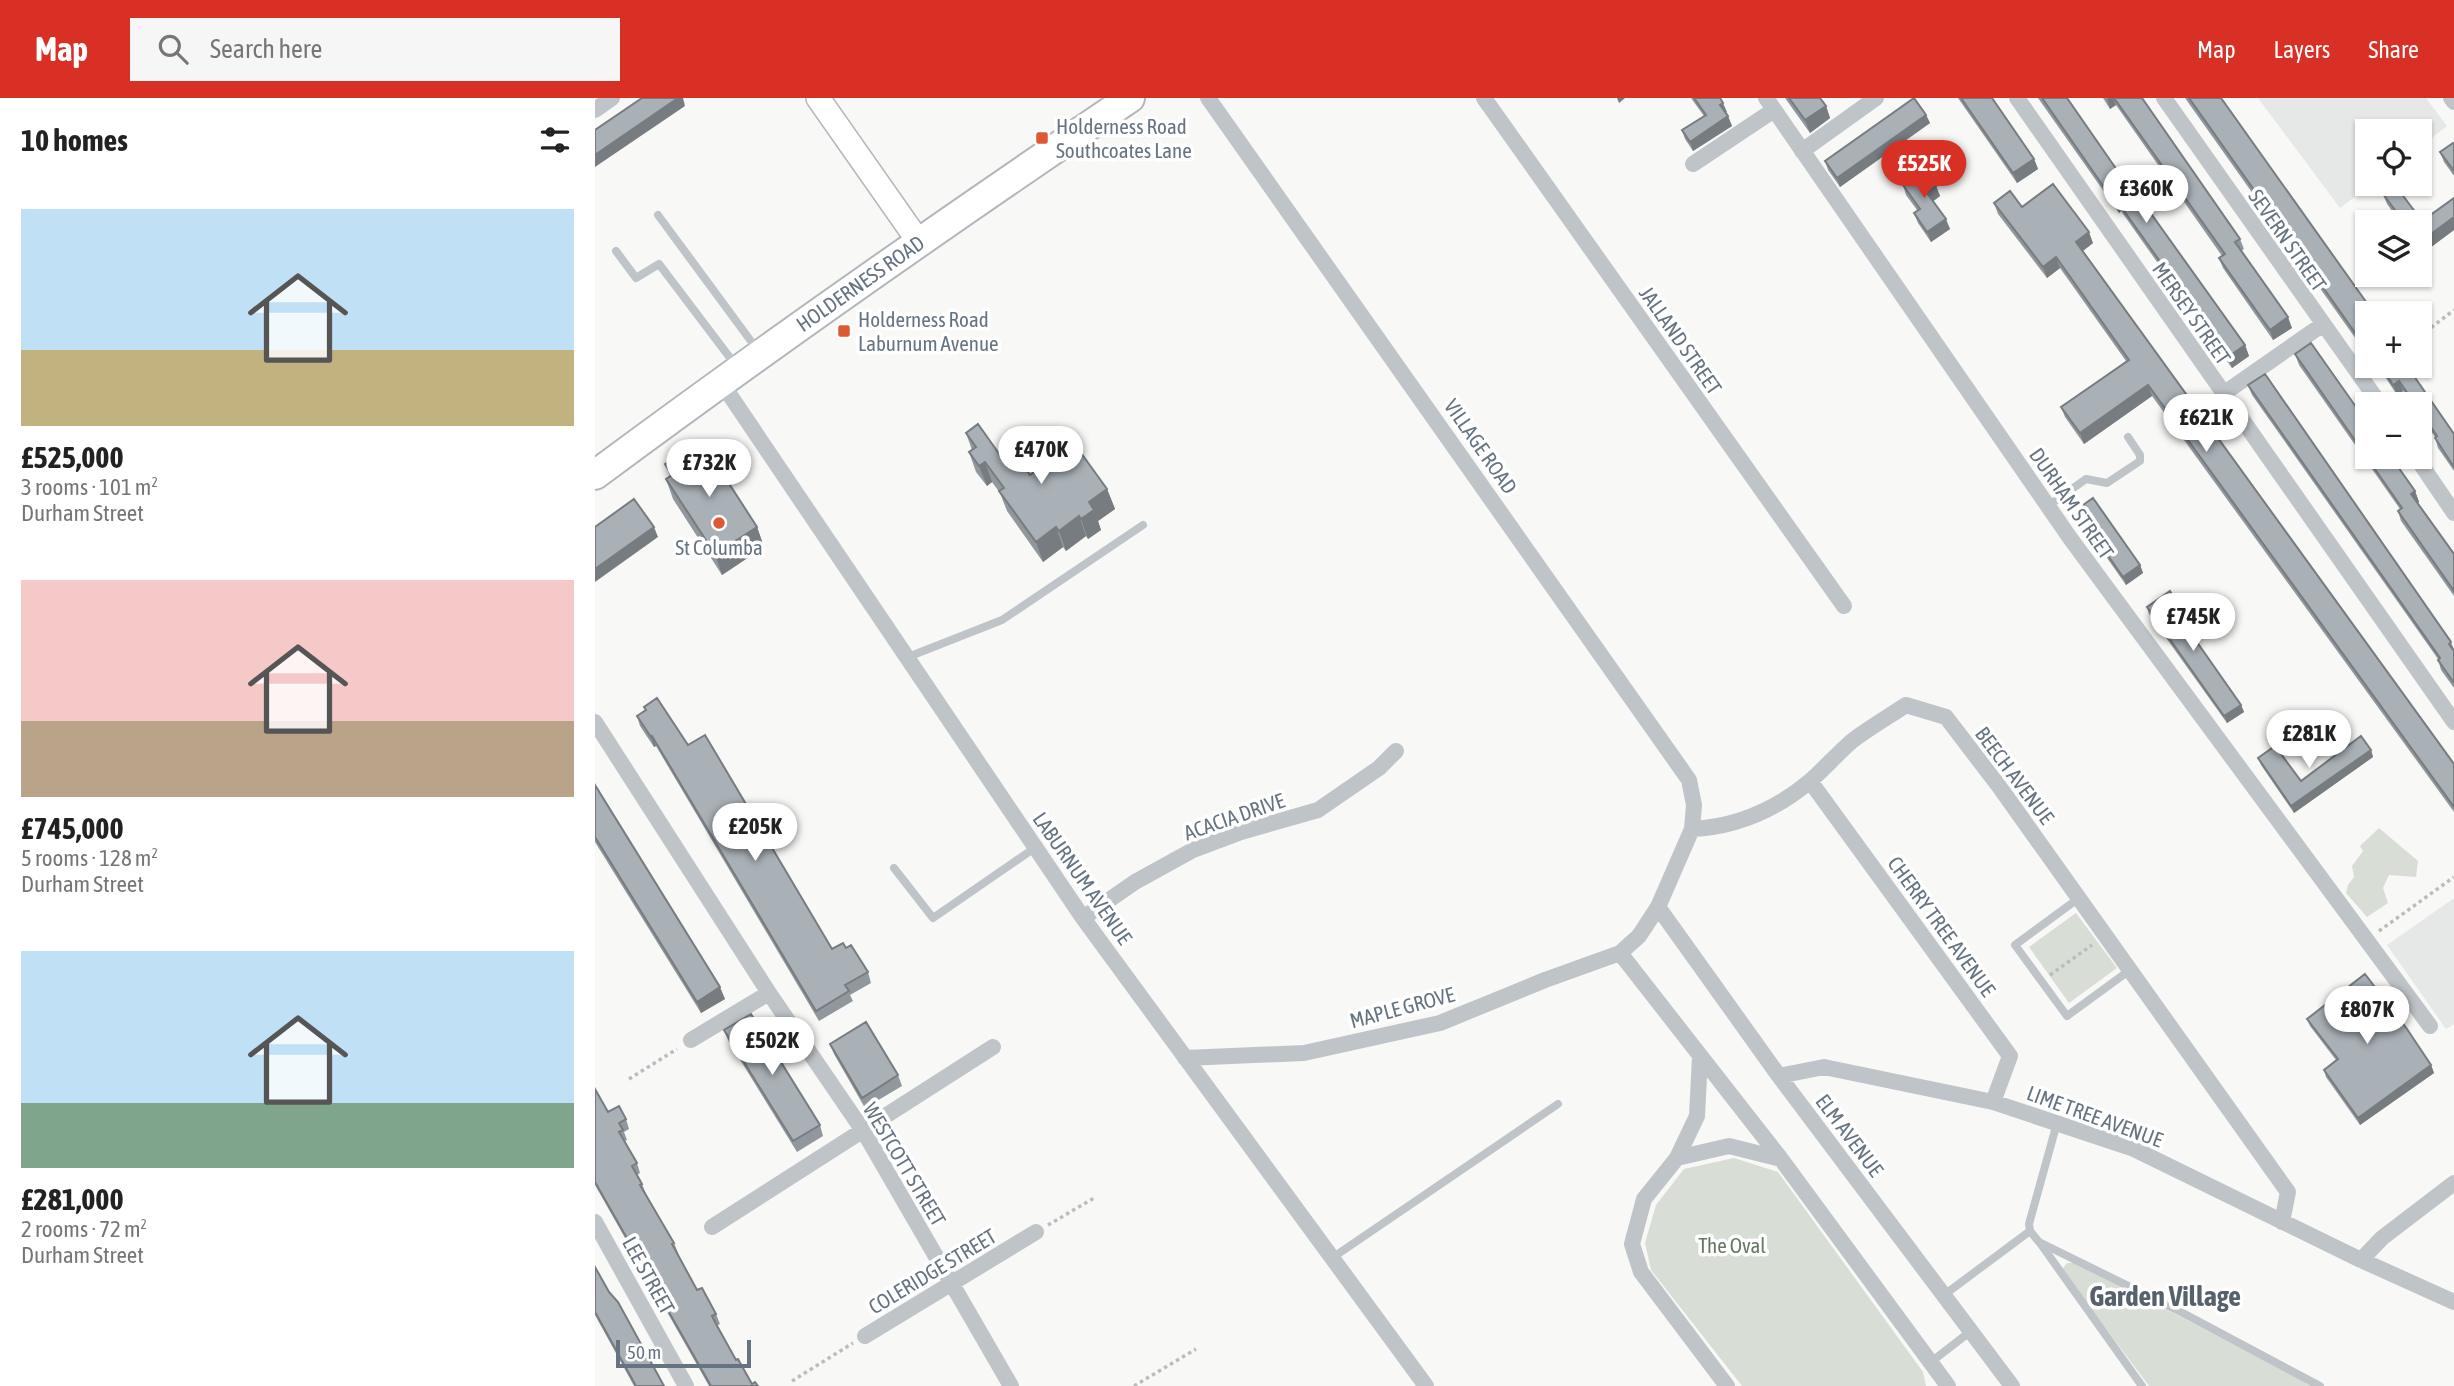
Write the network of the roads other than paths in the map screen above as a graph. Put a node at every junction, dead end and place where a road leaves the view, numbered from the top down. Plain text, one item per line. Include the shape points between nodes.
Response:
1 (611, 98) edge
2 (818, 98) edge
3 (1130, 98) edge
4 (1208, 98) edge
5 (1484, 98) edge
6 (1876, 98) edge
7 (2017, 98) edge
8 (2164, 98) edge
9 (1770, 104) edge
10 (595, 110) edge
11 (1802, 151) junction
12 (1693, 164) dead end
13 (658, 215) dead end
14 (919, 242) junction
15 (616, 251) dead end
16 (2322, 325) junction
17 (740, 368) junction
18 (2371, 392) edge
19 (2223, 394) junction
20 (2128, 437) dead end
21 (2424, 469) edge
22 (595, 475) edge
23 (2048, 506) junction
24 (2454, 513) edge
25 (1143, 525) dead end
26 (1844, 606) dead end
27 (908, 657) junction
28 (595, 722) edge
29 (2454, 722) edge
30 (1396, 751) dead end
31 (1810, 781) junction
32 (1692, 829) junction
33 (1036, 847) junction
34 (894, 868) dead end
35 (2079, 898) junction
36 (1658, 907) junction
37 (1083, 918) junction
38 (1620, 953) junction
39 (2130, 970) junction
40 (769, 993) junction
41 (2430, 1026) dead end
42 (691, 1040) road end
43 (993, 1047) dead end
44 (1700, 1057) junction
45 (1185, 1058) junction
46 (1779, 1076) junction
47 (1993, 1102) junction
48 (1558, 1104) dead end
49 (2057, 1123) junction
50 (864, 1132) junction
51 (1677, 1158) junction
52 (1781, 1159) junction
53 (2454, 1183) edge
54 (595, 1222) edge
55 (2282, 1222) junction
56 (712, 1227) dead end
57 (2030, 1231) junction
58 (1036, 1232) road end
59 (2039, 1242) junction
60 (1332, 1258) junction
61 (2361, 1260) junction
62 (952, 1285) junction
63 (1944, 1295) junction
64 (2454, 1302) edge
65 (1971, 1331) junction
66 (865, 1336) road end
67 (1931, 1362) junction
68 (1945, 1384) edge
69 (686, 1386) edge
70 (1011, 1386) edge
71 (1426, 1386) edge
72 (1727, 1386) edge
73 (2012, 1386) edge
74 (2142, 1386) edge
75 (2320, 1386) edge

1 - 10 street
2 - 14 street
3 - 14 highway, HOLDERNESS ROAD
4 - 32 street, VILLAGE ROAD via 1689,779
5 - 26 street, JALLAND STREET
6 - 11 street
7 - 19 street, MERSEY STREET
8 - 16 street, SEVERN STREET
9 - 11 street, DURHAM STREET
9 - 12 street
11 - 23 street, DURHAM STREET
13 - 17 lane
14 - 17 highway, HOLDERNESS ROAD
15 - 17 lane via 636,278 659,264
16 - 18 street, SEVERN STREET
16 - 19 street
17 - 22 highway, HOLDERNESS ROAD
17 - 27 street, LABURNUM AVENUE
19 - 29 street, MERSEY STREET
20 - 23 lane via 2140,461 2107,483 2086,479
21 - 24 street
23 - 41 street, DURHAM STREET
25 - 27 lane via 1002,621
27 - 33 street, LABURNUM AVENUE
28 - 40 street, WESTCOTT STREET
30 - 37 street, ACACIA DRIVE via 1380,768 1318,810 1193,850
31 - 32 street, BEECH AVENUE via 1783,802 1738,823
31 - 35 street, BEECH AVENUE via 1852,741 1906,705 1946,717
31 - 47 street, CHERRY TREE AVENUE via 2010,1056
32 - 36 street
33 - 34 lane via 933,918
33 - 37 street, LABURNUM AVENUE
35 - 39 street, BEECH AVENUE
35 - 39 lane via 2015,945 2067,1016
36 - 38 street via 1639,936
36 - 46 street, ELM AVENUE
37 - 45 street, LABURNUM AVENUE
38 - 44 street
38 - 45 street, MAPLE GROVE via 1440,1023 1304,1053
39 - 55 street, BEECH AVENUE via 2288,1192
40 - 42 street
40 - 50 street, WESTCOTT STREET
43 - 50 street
44 - 51 street via 1697,1116
44 - 52 street
45 - 60 street, LABURNUM AVENUE
46 - 47 street, LIME TREE AVENUE via 1824,1067
46 - 63 street, ELM AVENUE
47 - 49 street, LIME TREE AVENUE
48 - 60 lane
49 - 55 street, LIME TREE AVENUE via 2134,1149
49 - 57 lane
50 - 56 street
50 - 62 street, WESTCOTT STREET
51 - 52 street via 1729,1146
51 - 72 street via 1644,1199 1632,1244 1641,1272
52 - 67 street
53 - 61 street via 2382,1238
54 - 69 street, LEE STREET
55 - 61 street, LIME TREE AVENUE
57 - 59 lane
57 - 63 lane
58 - 62 street, COLERIDGE STREET
59 - 74 lane
59 - 75 lane
60 - 71 street, LABURNUM AVENUE
61 - 64 street, LIME TREE AVENUE
62 - 66 street, COLERIDGE STREET
62 - 70 street, WESTCOTT STREET
63 - 65 street, ELM AVENUE
65 - 67 lane
65 - 73 street, ELM AVENUE
67 - 68 street

